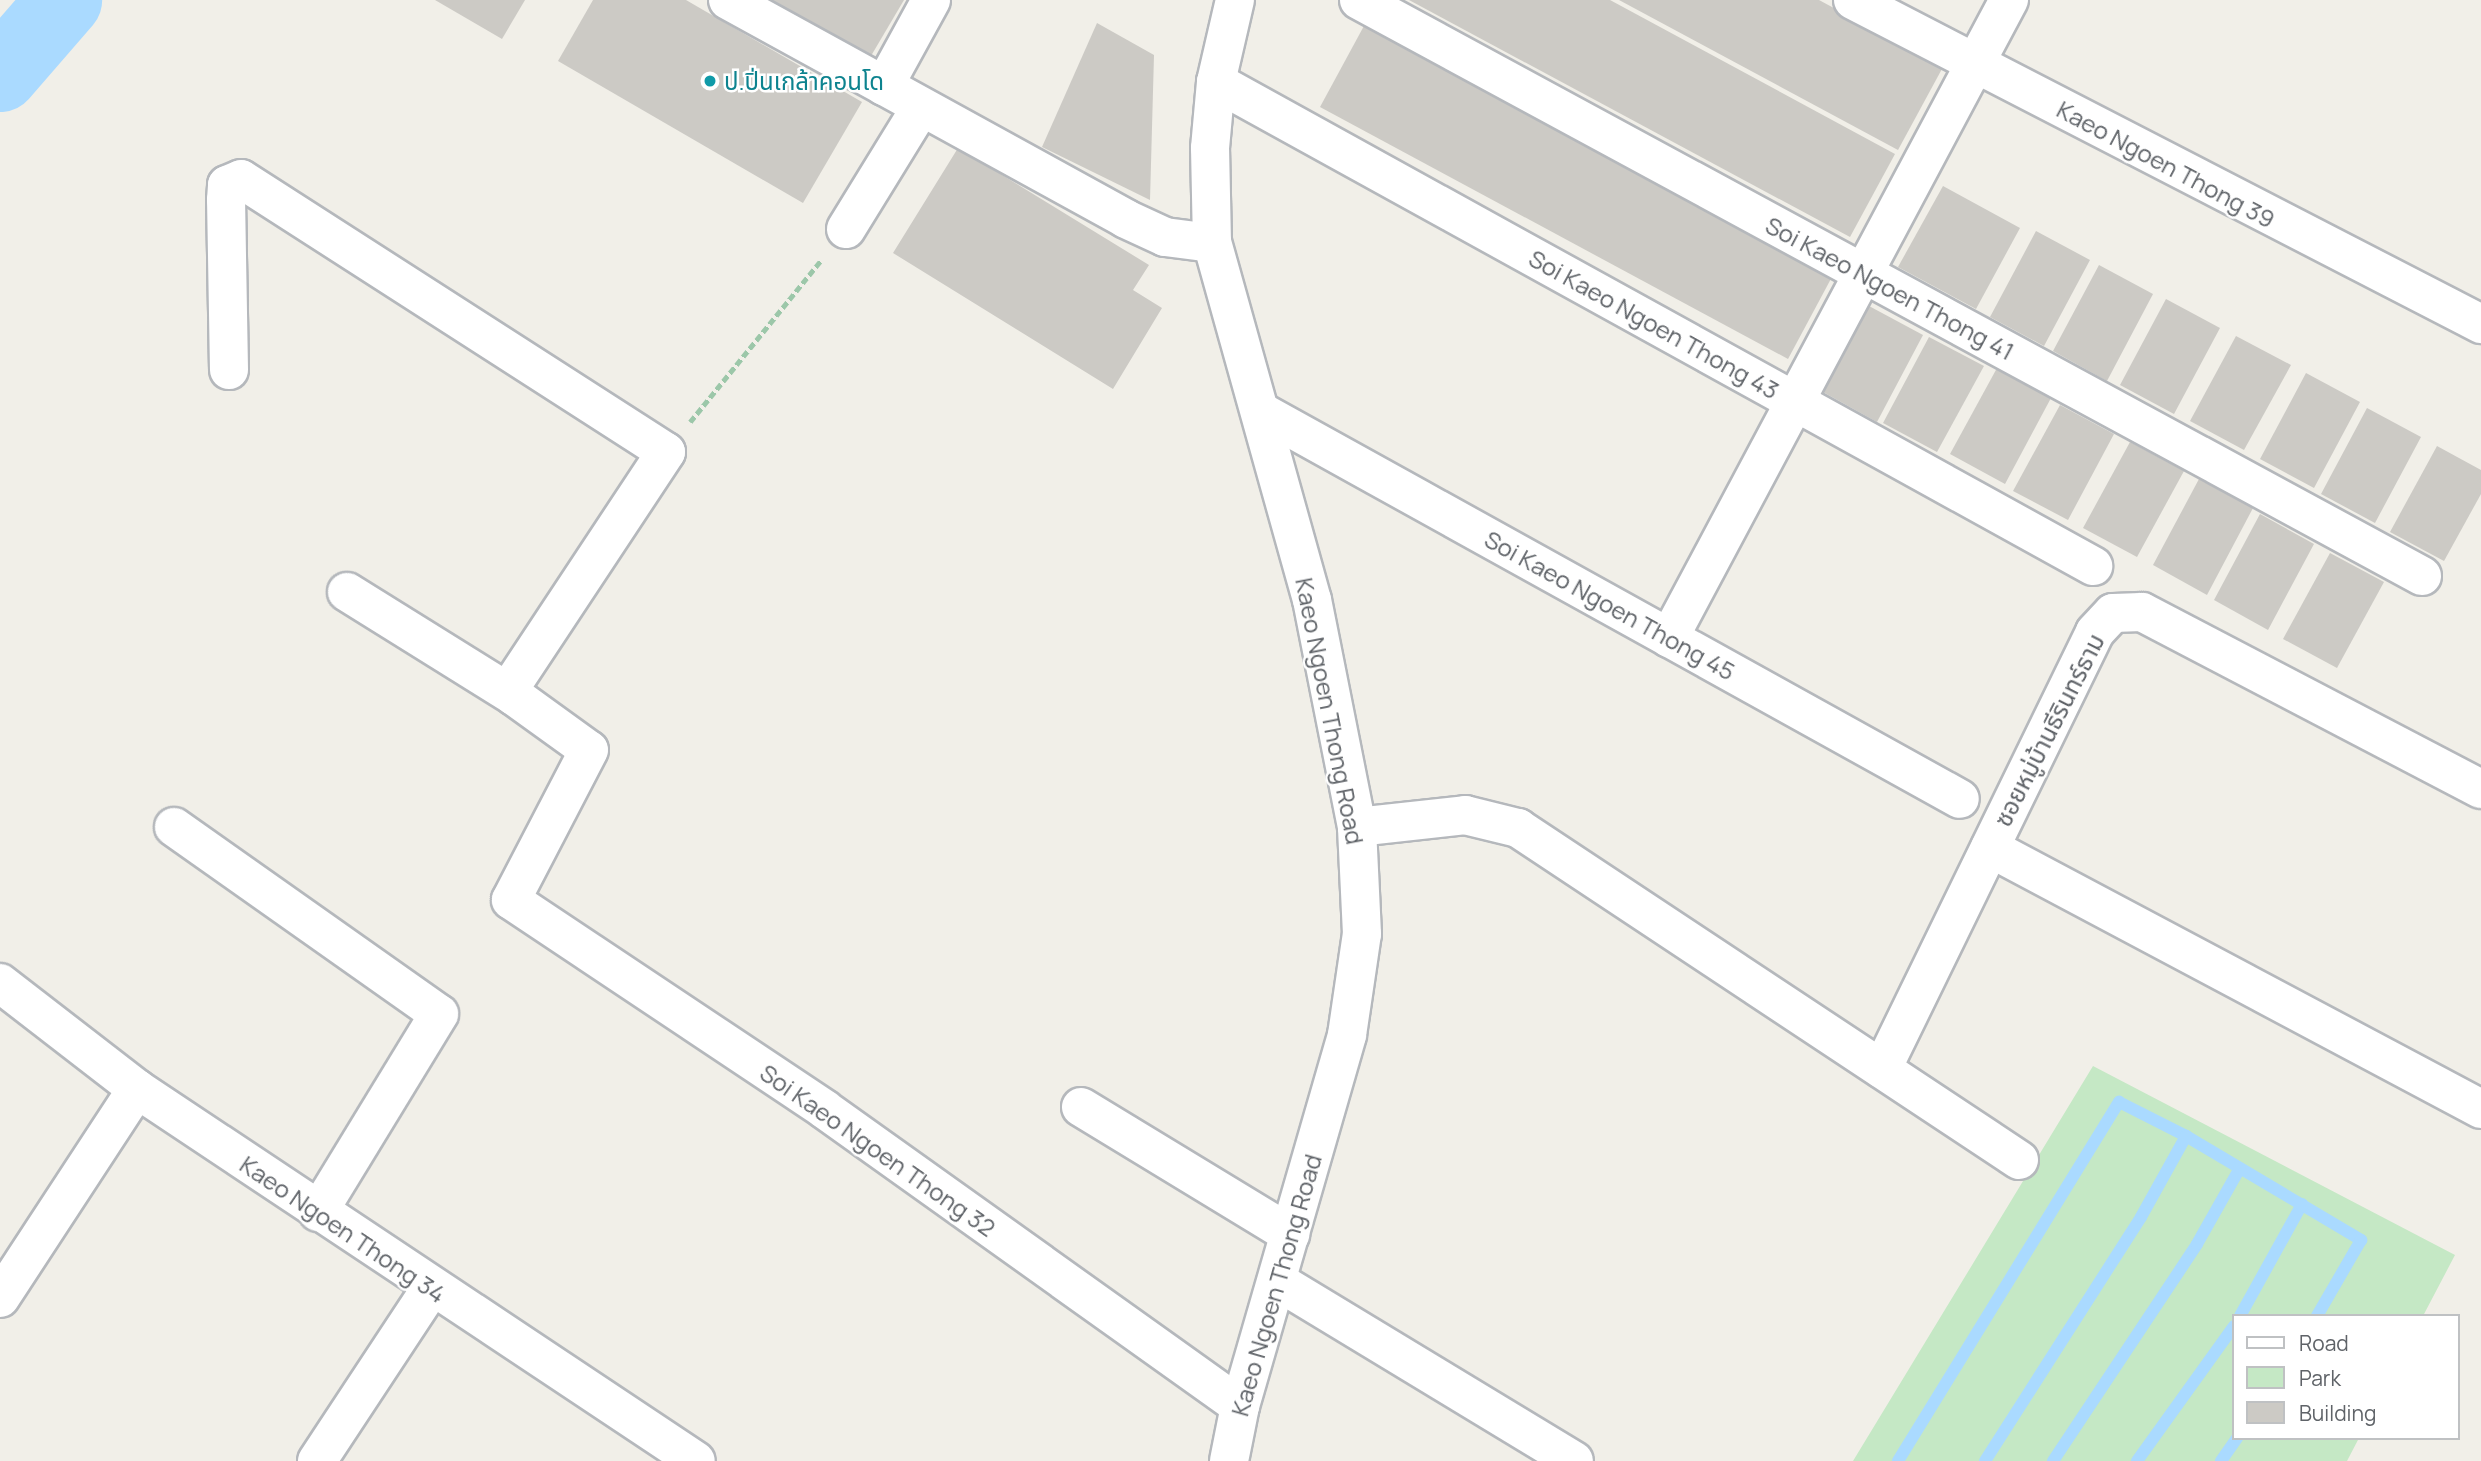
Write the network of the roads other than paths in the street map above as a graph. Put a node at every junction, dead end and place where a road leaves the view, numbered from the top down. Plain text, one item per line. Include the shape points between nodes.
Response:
1 (728, 0) edge
2 (931, 0) edge
3 (1235, 0) edge
4 (1359, 0) edge
5 (1853, 0) edge
6 (2009, 0) edge
7 (1975, 64) junction
8 (1216, 82) junction
9 (884, 86) junction
10 (921, 107) junction
11 (846, 229) road end
12 (1212, 243) junction
13 (1863, 274) junction
14 (2481, 324) edge
15 (229, 370) dead end
16 (1795, 402) junction
17 (1260, 411) junction
18 (2093, 566) dead end
19 (2422, 576) dead end
20 (347, 592) dead end
21 (1669, 638) junction
22 (514, 696) junction
23 (2481, 789) edge
24 (1960, 799) dead end
25 (174, 827) dead end
26 (1357, 827) junction
27 (1990, 848) junction
28 (0, 983) edge
29 (1882, 1069) junction
30 (137, 1089) junction
31 (1081, 1107) dead end
32 (2481, 1109) edge
33 (2019, 1160) dead end
34 (318, 1212) junction
35 (1290, 1234) junction
36 (1277, 1281) junction
37 (431, 1288) junction
38 (0, 1298) edge
39 (1240, 1406) junction
40 (317, 1461) edge
41 (696, 1461) edge
42 (1229, 1461) edge
43 (1574, 1461) edge

1 - 9 street
2 - 9 street
3 - 8 street, Kaeo Ngoen Thong Road
4 - 13 street, Soi Kaeo Ngoen Thong 41
5 - 7 street, Kaeo Ngoen Thong 39
6 - 7 street
7 - 13 street
7 - 14 street, Kaeo Ngoen Thong 39
8 - 12 street, Kaeo Ngoen Thong Road via 1210,148
8 - 16 street, Soi Kaeo Ngoen Thong 43
9 - 10 street
10 - 11 street
10 - 12 street via 1164,237
12 - 17 street, Kaeo Ngoen Thong Road
13 - 16 street
13 - 19 street, Soi Kaeo Ngoen Thong 41
15 - 22 street via 226,200 227,185 241,179 666,452 514,682
16 - 18 street, Soi Kaeo Ngoen Thong 43
16 - 21 street
17 - 21 street, Soi Kaeo Ngoen Thong 45
17 - 26 street, Kaeo Ngoen Thong Road via 1312,600
20 - 22 street
21 - 24 street, Soi Kaeo Ngoen Thong 45
22 - 39 street, Soi Kaeo Ngoen Thong 32 via 589,750 511,900 824,1109
23 - 27 street, ซอยหมู่บ้านธีรินทร์ธาม via 2142,612 2113,613 2095,632
25 - 34 street via 439,1014
26 - 29 street via 1465,815 1518,828
26 - 35 street, Kaeo Ngoen Thong Road via 1362,934 1348,1035
27 - 29 street, ซอยหมู่บ้านธีรินทร์ธาม
27 - 32 street
28 - 30 street, Kaeo Ngoen Thong 34
29 - 33 street
30 - 34 street, Kaeo Ngoen Thong 34
30 - 38 street
31 - 35 street
34 - 37 street, Kaeo Ngoen Thong 34
35 - 36 street, Kaeo Ngoen Thong Road
36 - 39 street, Kaeo Ngoen Thong Road
36 - 43 street
37 - 40 street
37 - 41 street, Kaeo Ngoen Thong 34
39 - 42 street, Kaeo Ngoen Thong Road

